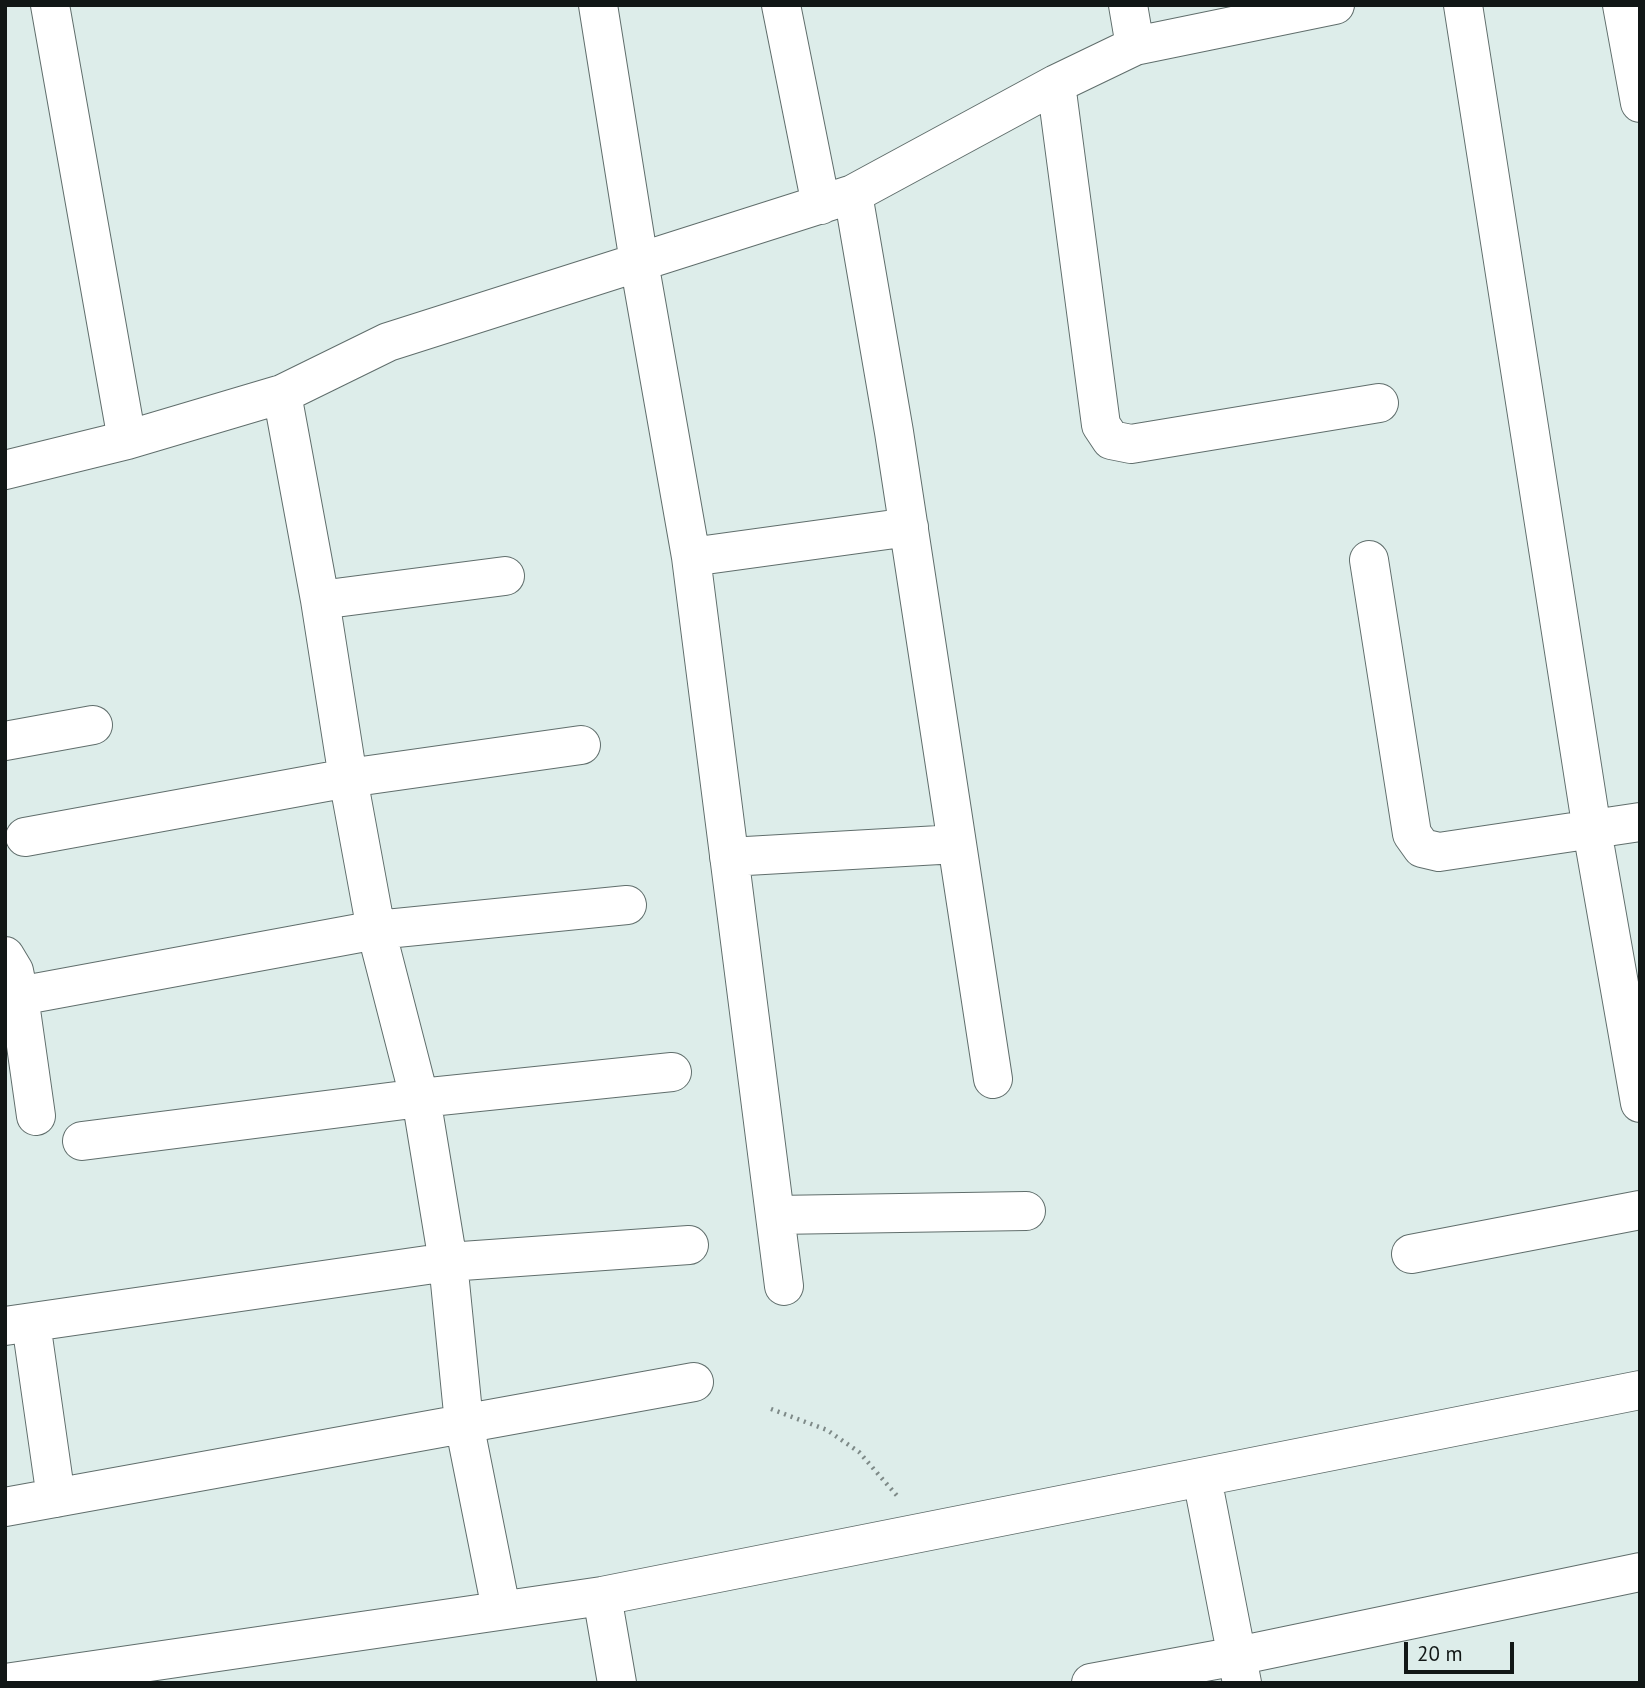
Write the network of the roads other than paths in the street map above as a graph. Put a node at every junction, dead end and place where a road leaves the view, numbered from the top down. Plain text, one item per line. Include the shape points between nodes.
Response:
1 (50, 5) edge
2 (598, 5) edge
3 (781, 5) edge
4 (1128, 5) edge
5 (1335, 5) edge
6 (1463, 5) edge
7 (1622, 5) edge
8 (1135, 46) junction
9 (1056, 84) junction
10 (1640, 103) edge
11 (837, 200) junction
12 (639, 262) junction
13 (282, 394) junction
14 (1380, 403) dead end
15 (127, 440) junction
16 (5, 470) edge
17 (909, 527) junction
18 (691, 557) junction
19 (1369, 560) dead end
20 (505, 576) dead end
21 (320, 600) junction
22 (93, 725) dead end
23 (5, 741) edge
24 (581, 745) dead end
25 (348, 778) junction
26 (1640, 822) edge
27 (1592, 830) junction
28 (26, 837) dead end
29 (957, 844) junction
30 (729, 857) junction
31 (627, 905) dead end
32 (376, 930) junction
33 (5, 956) edge
34 (19, 996) junction
35 (672, 1072) dead end
36 (993, 1079) dead end
37 (420, 1098) junction
38 (1640, 1103) edge
39 (36, 1116) dead end
40 (82, 1141) dead end
41 (1640, 1210) edge
42 (1026, 1211) dead end
43 (775, 1215) junction
44 (689, 1245) dead end
45 (1411, 1254) dead end
46 (448, 1262) junction
47 (784, 1286) dead end
48 (18, 1324) edge
49 (694, 1382) dead end
50 (1640, 1390) edge
51 (464, 1423) junction
52 (1202, 1478) junction
53 (56, 1498) junction
54 (5, 1507) edge
55 (1640, 1572) edge
56 (602, 1596) junction
57 (501, 1609) junction
58 (1240, 1669) edge
59 (5, 1683) edge
60 (617, 1683) edge
61 (1091, 1683) edge

1 - 15 street
2 - 12 street
3 - 11 street
4 - 8 street
5 - 8 street
6 - 27 street
7 - 10 street
8 - 9 street
9 - 11 street
9 - 14 street via 1101,425 1111,440 1131,444
11 - 12 street
11 - 17 street
12 - 13 street via 388,342
12 - 18 street
13 - 15 street
13 - 21 street
15 - 16 street
17 - 18 street
17 - 29 street
18 - 30 street
19 - 27 street via 1412,834 1422,848 1438,852
20 - 21 street
21 - 25 street
22 - 23 street
24 - 25 street
25 - 28 street
25 - 32 street
26 - 27 street
27 - 38 street
29 - 30 street
29 - 36 street
30 - 43 street
31 - 32 street
32 - 34 street
32 - 37 street
33 - 34 street via 14,971
34 - 39 street
35 - 37 street
37 - 40 street
37 - 46 street
41 - 45 street
42 - 43 street
43 - 47 street
44 - 46 street
46 - 48 street
46 - 51 street
48 - 53 street
49 - 51 street
50 - 52 street
51 - 53 street
51 - 57 street
52 - 56 street
52 - 58 street
53 - 54 street
55 - 58 street
56 - 57 street
56 - 60 street
57 - 59 street
58 - 61 street

